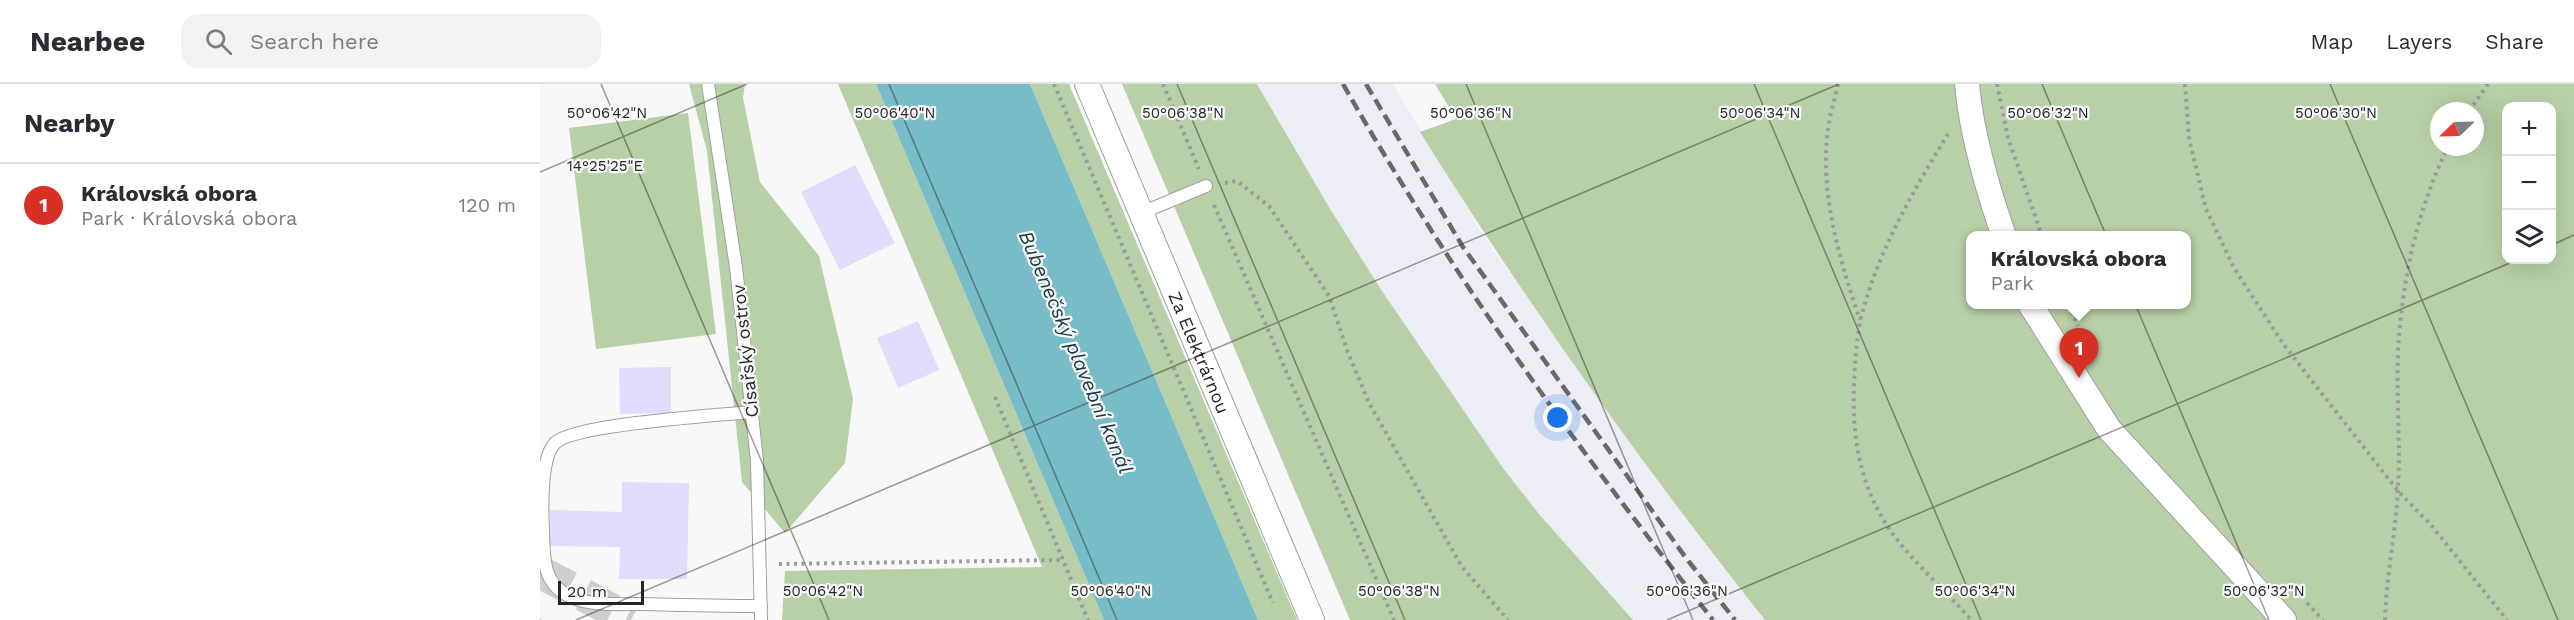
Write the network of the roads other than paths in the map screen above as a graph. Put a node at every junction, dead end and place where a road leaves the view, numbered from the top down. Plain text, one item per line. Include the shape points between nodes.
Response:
1 (708, 84) edge
2 (1086, 84) edge
3 (1968, 94) edge
4 (1206, 186) road end
5 (1140, 213) junction
6 (2002, 231) edge
7 (2033, 309) edge
8 (752, 412) junction
9 (761, 606) junction
10 (761, 620) edge
11 (1312, 620) edge
12 (2284, 620) edge

1 - 8 lane, Císařský ostrov via 736,267
2 - 5 street, Za Elektrárnou
3 - 6 street
4 - 5 lane
5 - 11 street, Za Elektrárnou
7 - 12 street via 2109,429
8 - 9 lane, Císařský ostrov
8 - 9 lane via 629,424 573,433 555,443 545,464 542,490 544,568 558,588 572,598 606,604
9 - 10 lane, Císařský ostrov

